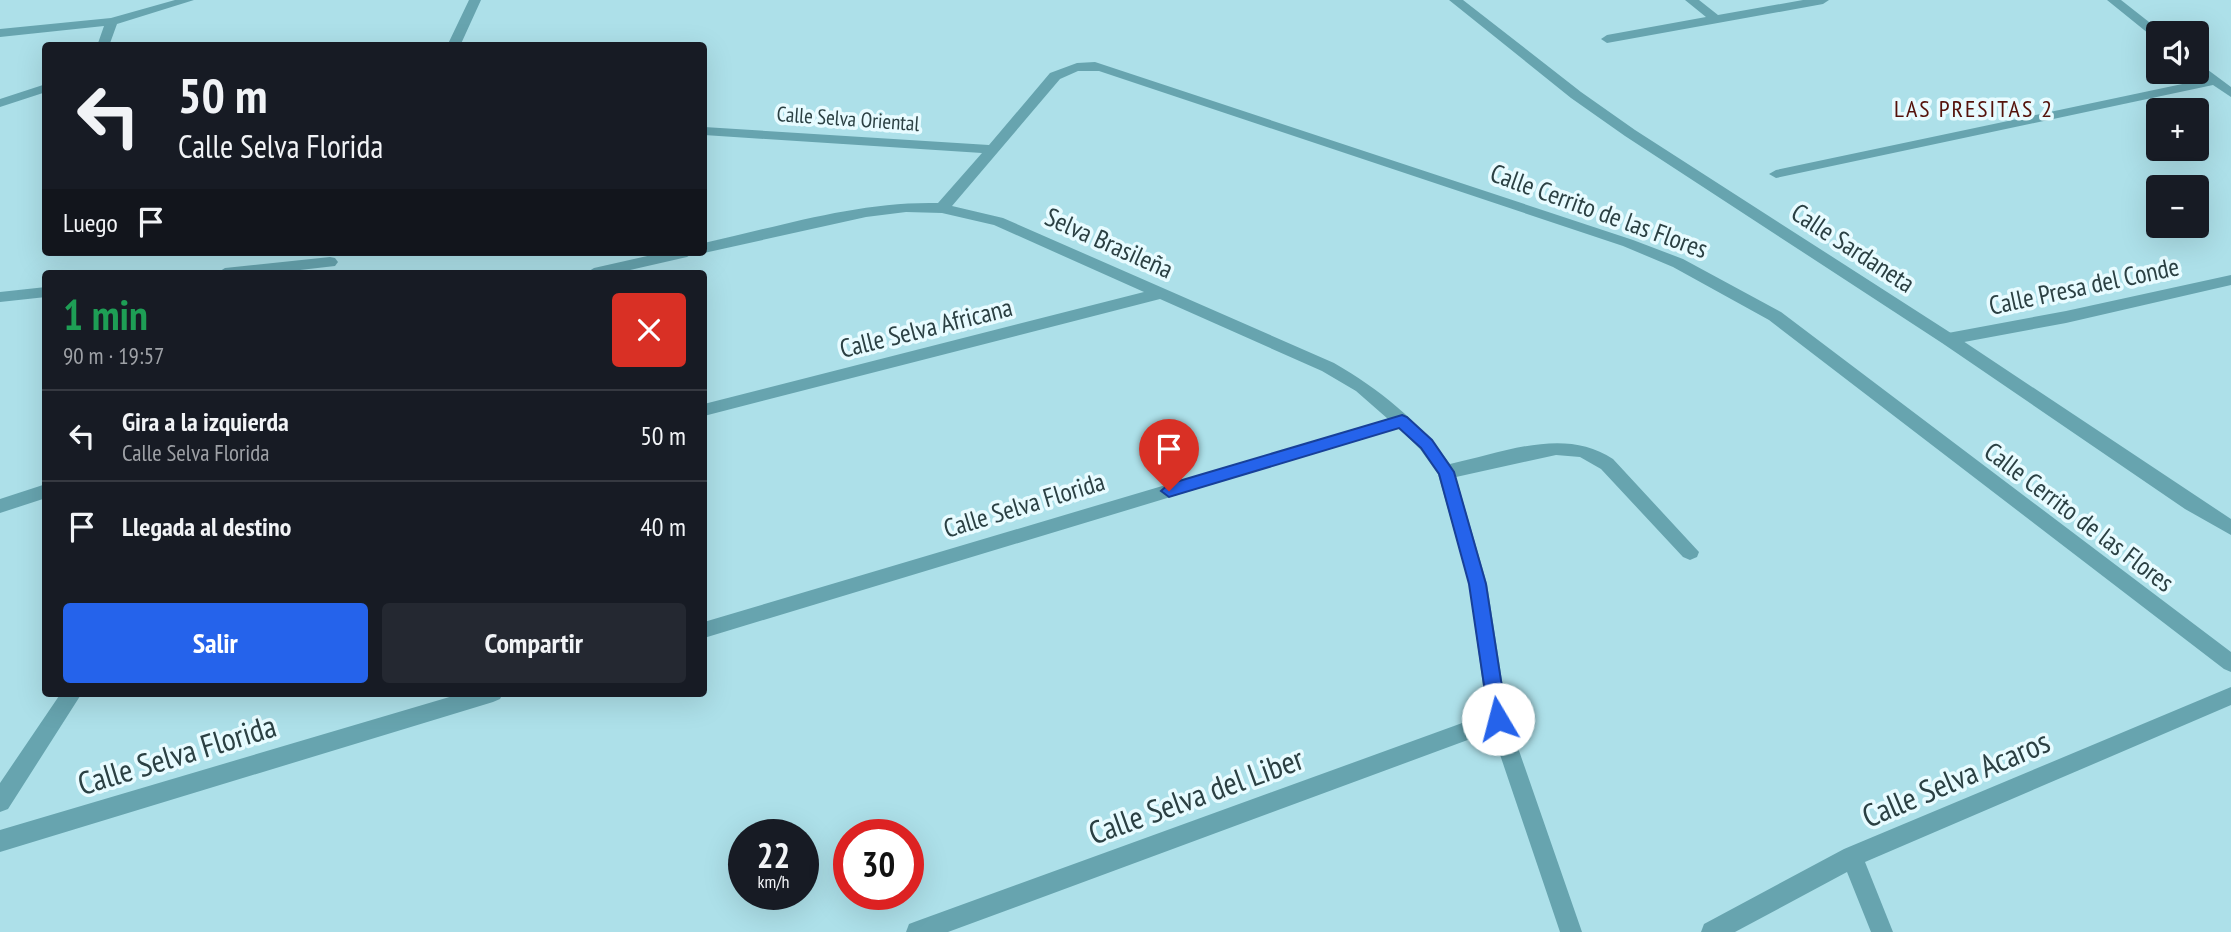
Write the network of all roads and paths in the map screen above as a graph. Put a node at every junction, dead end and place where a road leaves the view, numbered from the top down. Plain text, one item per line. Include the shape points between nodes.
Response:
1 (188, 0) edge
2 (475, 0) edge
3 (1455, 0) edge
4 (1691, 0) edge
5 (1824, 0) edge
6 (2113, 0) edge
7 (1717, 20) junction
8 (112, 22) junction
9 (2146, 26) edge
10 (0, 33) edge
11 (1607, 39) dead end
12 (104, 42) edge
13 (455, 42) edge
14 (2209, 75) edge
15 (2216, 81) junction
16 (42, 89) edge
17 (2231, 93) edge
18 (0, 103) edge
19 (707, 131) edge
20 (990, 149) junction
21 (1776, 174) dead end
22 (942, 208) junction
23 (707, 247) edge
24 (669, 256) edge
25 (330, 262) edge
26 (254, 270) edge
27 (607, 270) edge
28 (2231, 280) edge
29 (42, 292) edge
30 (1161, 293) junction
31 (0, 297) edge
32 (1948, 339) junction
33 (707, 409) edge
34 (1402, 421) junction
35 (1446, 472) junction
36 (42, 492) edge
37 (0, 506) edge
38 (2231, 528) edge
39 (1690, 552) dead end
40 (707, 629) edge
41 (2231, 663) edge
42 (69, 697) edge
43 (480, 697) edge
44 (2231, 697) edge
45 (1498, 719) junction
46 (0, 802) edge
47 (0, 841) edge
48 (1852, 857) junction
49 (917, 932) edge
50 (1571, 932) edge
51 (1712, 932) edge
52 (1882, 932) edge

1 - 8 street
2 - 13 street
3 - 32 street, Calle Sardaneta via 1630,133
4 - 7 street
5 - 7 street
6 - 9 street
7 - 11 street
8 - 10 street
8 - 12 street
14 - 15 street
15 - 17 street
15 - 21 street
16 - 18 street
19 - 20 street, Calle Selva Oriental
20 - 22 street
20 - 41 street, Calle Cerrito de las Flores via 1055,76 1077,66 1101,67 1678,263 1775,316
22 - 23 street, Selva Brasileña via 866,212
22 - 30 street, Selva Brasileña via 998,221
24 - 27 street
25 - 26 street
28 - 32 street, Calle Presa del Conde
29 - 31 street
30 - 33 street, Calle Selva Africana
30 - 34 street, Selva Brasileña via 1328,367 1362,387
32 - 38 street, Calle Sardaneta
34 - 35 street, Selva Brasileña
34 - 40 street, Calle Selva Florida
35 - 39 street via 1556,448 1592,453
35 - 45 street, Selva Brasileña via 1478,584
36 - 37 street
42 - 46 street
43 - 47 street, Calle Selva Florida
44 - 48 street, Calle Selva Acaros
45 - 49 street, Calle Selva del Liber
45 - 50 street, Selva Brasileña
48 - 51 street, Calle Selva Acaros
48 - 52 street

